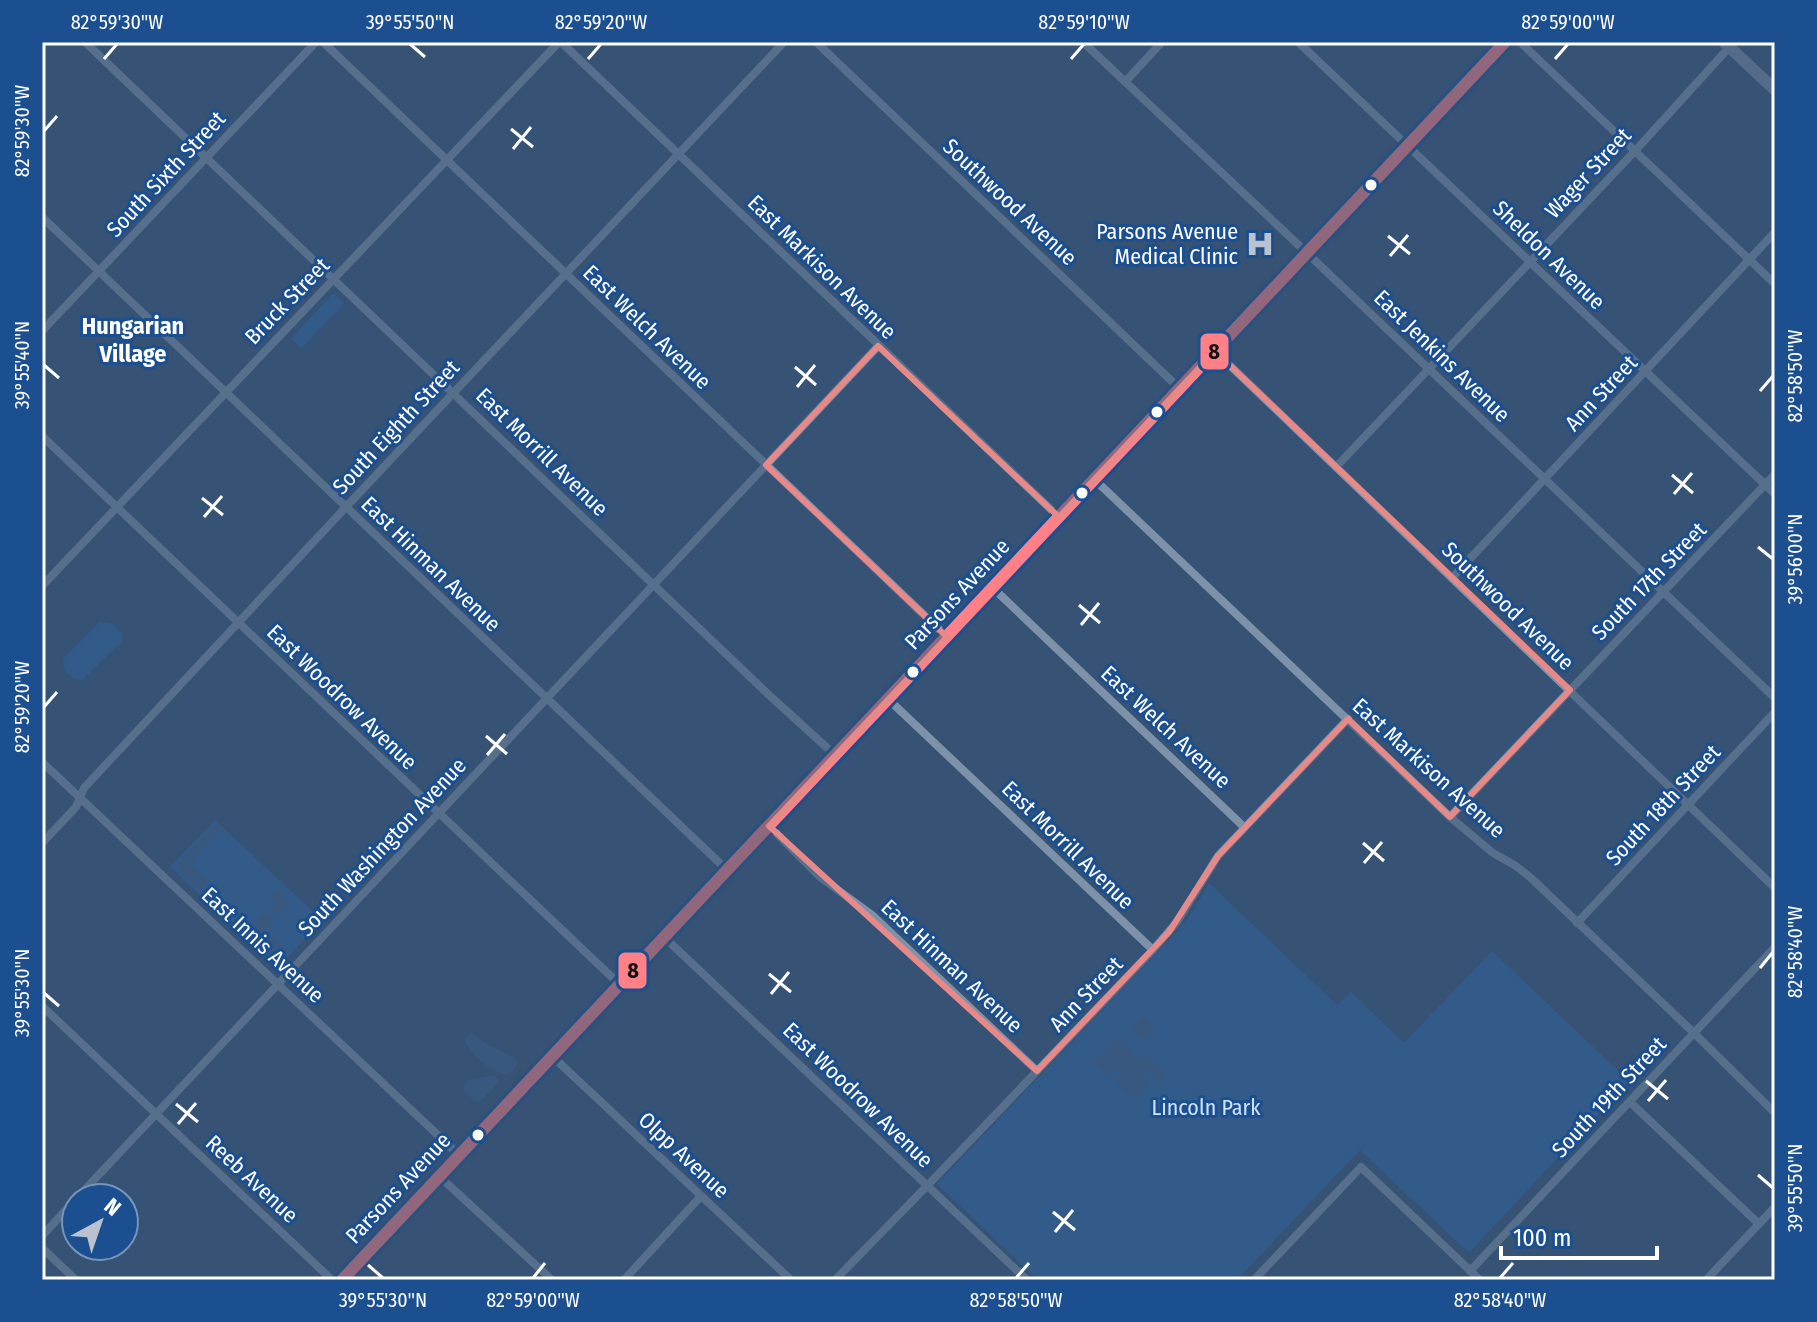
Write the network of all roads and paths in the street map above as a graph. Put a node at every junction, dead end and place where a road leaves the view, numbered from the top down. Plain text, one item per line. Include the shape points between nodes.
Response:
1 (85, 42) edge
2 (316, 42) edge
3 (323, 42) edge
4 (560, 42) edge
5 (784, 42) edge
6 (816, 42) edge
7 (1083, 42) edge
8 (1162, 42) edge
9 (1298, 42) edge
10 (1505, 42) edge
11 (1520, 42) edge
12 (1729, 44) edge
13 (1125, 82) junction
14 (1775, 90) edge
15 (1409, 145) junction
16 (1635, 151) junction
17 (678, 154) junction
18 (206, 157) junction
19 (447, 160) junction
20 (42, 217) edge
21 (1775, 232) edge
22 (1307, 253) junction
23 (1749, 259) junction
24 (1529, 261) junction
25 (99, 271) junction
26 (566, 273) junction
27 (333, 279) junction
28 (1775, 284) edge
29 (42, 331) edge
30 (881, 349) junction
31 (1215, 351) junction
32 (1429, 369) junction
33 (1646, 372) junction
34 (1180, 389) junction
35 (226, 392) junction
36 (454, 393) junction
37 (42, 436) edge
38 (766, 465) junction
39 (1336, 467) junction
40 (1775, 474) edge
41 (1095, 480) junction
42 (1545, 480) junction
43 (1765, 485) junction
44 (1775, 494) edge
45 (116, 507) junction
46 (346, 507) junction
47 (1059, 517) junction
48 (1452, 578) junction
49 (654, 584) junction
50 (42, 586) edge
51 (993, 588) junction
52 (1664, 592) junction
53 (238, 623) junction
54 (947, 637) junction
55 (1570, 690) junction
56 (546, 698) junction
57 (1775, 698) edge
58 (888, 699) junction
59 (1775, 712) edge
60 (1348, 719) junction
61 (835, 755) junction
62 (42, 762) edge
63 (80, 798) junction
64 (1688, 805) junction
65 (438, 813) junction
66 (1450, 817) junction
67 (769, 826) junction
68 (1244, 827) junction
69 (42, 843) edge
70 (727, 870) junction
71 (1775, 888) edge
72 (1577, 923) junction
73 (664, 937) junction
74 (1775, 947) edge
75 (1153, 950) junction
76 (619, 984) junction
77 (278, 985) junction
78 (42, 1006) edge
79 (1694, 1033) junction
80 (552, 1056) junction
81 (1037, 1071) junction
82 (1630, 1102) junction
83 (156, 1113) junction
84 (1775, 1113) edge
85 (459, 1155) junction
86 (439, 1176) junction
87 (93, 1182) edge
88 (927, 1186) junction
89 (701, 1196) junction
90 (1775, 1207) edge
91 (60, 1217) edge
92 (1759, 1224) junction
93 (42, 1236) edge
94 (42, 1248) edge
95 (1470, 1271) junction
96 (76, 1280) edge
97 (332, 1280) edge
98 (342, 1280) edge
99 (552, 1280) edge
100 (624, 1280) edge
101 (791, 1280) edge
102 (835, 1280) edge
103 (1027, 1280) edge
104 (1254, 1280) edge
105 (1480, 1280) edge
106 (1706, 1280) edge

1 - 18 street, East Morrill Avenue
2 - 18 street, South Sixth Street
3 - 19 street, East Welch Avenue
4 - 17 street, East Markison Avenue
4 - 19 street, Bruck Street
5 - 17 street, South Eighth Street
6 - 34 street, Southwood Avenue
7 - 13 street, East Jenkins Avenue
8 - 13 street
9 - 15 street, Sheldon Avenue
10 - 15 main road, Parsons Avenue
11 - 16 street
12 - 14 main road
12 - 16 street, Wager Street
13 - 22 street, East Jenkins Avenue
15 - 22 main road, Parsons Avenue
15 - 24 street, Sheldon Avenue
16 - 23 street
16 - 24 street, Wager Street
17 - 26 street, South Eighth Street
17 - 30 street, East Markison Avenue
18 - 25 street, South Sixth Street
18 - 27 street, East Morrill Avenue
19 - 26 street, East Welch Avenue
19 - 27 street, Bruck Street
20 - 25 street, East Hinman Avenue
21 - 23 street, Ann Street
22 - 31 main road, Parsons Avenue
22 - 32 street, East Jenkins Avenue
23 - 28 street
23 - 33 street, Ann Street
24 - 32 street, Wager Street
24 - 33 street, Sheldon Avenue
25 - 29 street, South Sixth Street
25 - 35 street, East Hinman Avenue
26 - 36 street, South Eighth Street
26 - 38 street, East Welch Avenue
27 - 35 street, Bruck Street
27 - 36 street, East Morrill Avenue
30 - 38 street, South Washington Avenue
30 - 47 street, East Markison Avenue
31 - 34 main road, Parsons Avenue
31 - 39 street, Southwood Avenue
32 - 39 street, Wager Street
32 - 42 street, East Jenkins Avenue
33 - 42 street, Ann Street
33 - 43 street, Sheldon Avenue
34 - 41 main road, Parsons Avenue
35 - 45 street, Bruck Street
35 - 46 street, East Hinman Avenue
36 - 46 street, South Eighth Street
36 - 49 street, East Morrill Avenue
37 - 45 street, East Woodrow Avenue
38 - 49 street, South Washington Avenue
38 - 54 street, East Welch Avenue
39 - 48 street, Southwood Avenue
40 - 43 street, South 17th Street
41 - 47 main road, Parsons Avenue
41 - 60 street, East Markison Avenue
42 - 48 street, Ann Street
42 - 52 street, East Jenkins Avenue
43 - 44 street, Sheldon Avenue
43 - 52 street, South 17th Street
45 - 50 street, Bruck Street
45 - 53 street, East Woodrow Avenue
46 - 53 street, South Eighth Street
46 - 56 street, East Hinman Avenue
47 - 51 main road, Parsons Avenue
48 - 55 street, Southwood Avenue
49 - 56 street, South Washington Avenue
49 - 61 street, East Morrill Avenue
51 - 54 main road, Parsons Avenue
51 - 68 street, East Welch Avenue
52 - 55 street, South 17th Street
52 - 57 street, East Jenkins Avenue
53 - 63 street, South Eighth Street
53 - 65 street, East Woodrow Avenue
54 - 58 main road, Parsons Avenue
55 - 64 street, Southwood Avenue
55 - 66 street, South 17th Street
56 - 65 street, South Washington Avenue
56 - 70 street, East Hinman Avenue
58 - 61 main road, Parsons Avenue
58 - 75 street, East Morrill Avenue
59 - 64 street, South 18th Street
60 - 66 street, East Markison Avenue
60 - 68 street, Ann Street
61 - 67 main road, Parsons Avenue
62 - 63 street, East Innis Avenue
63 - 69 street, South Eighth Street
63 - 77 street, East Innis Avenue
64 - 71 street, Southwood Avenue
64 - 72 street, South 18th Street
65 - 76 street, East Woodrow Avenue
65 - 77 street, South Washington Avenue
66 - 72 street, East Markison Avenue via 1516,866
67 - 70 main road, Parsons Avenue
67 - 81 street, East Hinman Avenue
68 - 75 street, Ann Street
70 - 73 main road, Parsons Avenue
72 - 79 street, East Markison Avenue
73 - 76 main road, Parsons Avenue
73 - 88 street, East Woodrow Avenue
74 - 79 street, South 19th Street
75 - 81 street, Ann Street
76 - 80 main road, Parsons Avenue
77 - 83 street, South Washington Avenue
77 - 85 street, East Innis Avenue
78 - 83 street, Reeb Avenue
79 - 82 street, South 19th Street
79 - 84 street, East Markison Avenue
80 - 85 main road, Parsons Avenue
80 - 89 street, Olpp Avenue
81 - 88 street, Ann Street
82 - 92 street
82 - 95 street, South 19th Street
83 - 87 street, South Washington Avenue
83 - 97 street, Reeb Avenue
85 - 86 main road, Parsons Avenue
86 - 98 main road, Parsons Avenue
86 - 99 street
88 - 102 street, Ann Street
88 - 103 street, East Woodrow Avenue
89 - 100 street
89 - 101 street, Olpp Avenue
90 - 92 street
91 - 93 street, South Washington Avenue
92 - 106 street
94 - 96 street
95 - 104 street via 1361,1167
95 - 105 street

